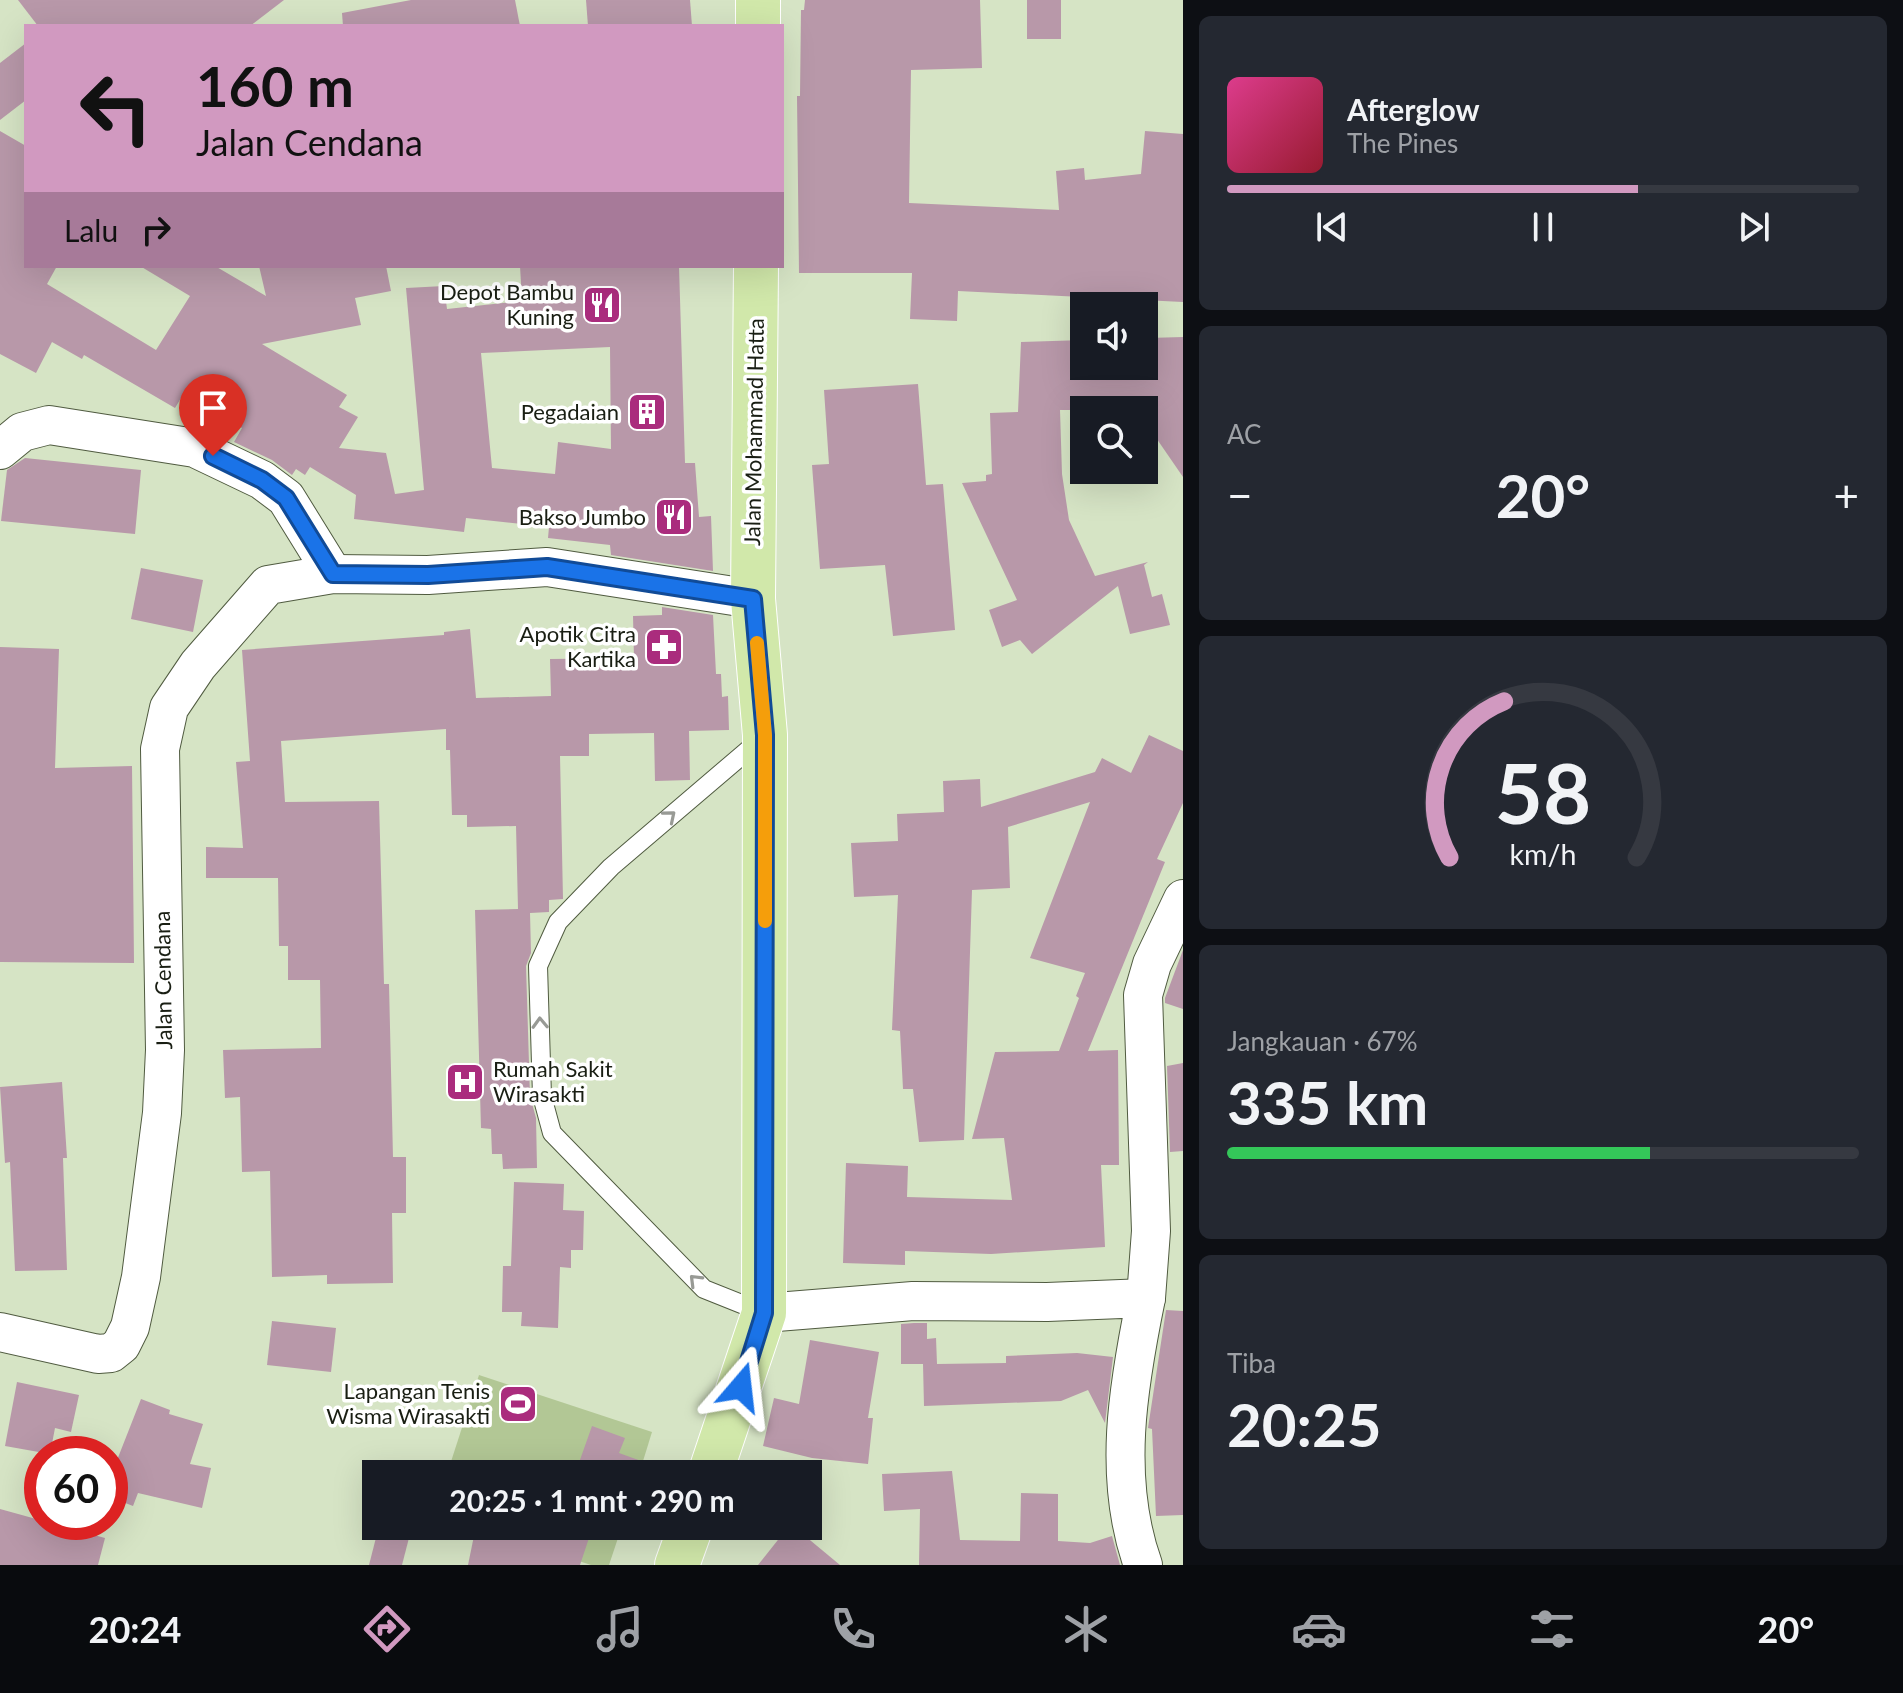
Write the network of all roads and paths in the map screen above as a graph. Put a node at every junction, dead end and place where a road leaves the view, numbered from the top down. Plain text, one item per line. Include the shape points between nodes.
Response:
1 (758, 0) edge
2 (758, 24) edge
3 (756, 268) edge
4 (0, 450) edge
5 (333, 574) junction
6 (753, 599) junction
7 (765, 735) junction
8 (1183, 899) edge
9 (1146, 1298) junction
10 (764, 1313) junction
11 (0, 1332) edge
12 (715, 1460) edge
13 (686, 1540) edge
14 (677, 1565) edge
15 (1143, 1565) edge

1 - 2 main road
3 - 6 main road, Jalan Mohammad Hatta
4 - 5 street via 22,432 49,425 195,448 262,480 286,498
5 - 6 street, Jalan Cendana via 428,575 547,567
5 - 11 street, Jalan Cendana via 268,585 198,665 169,708 160,749 162,1113 141,1277 126,1337 111,1353 98,1354
6 - 7 main road, Jalan Mohammad Hatta
7 - 10 main road, Jalan Mohammad Hatta
10 -> 7 lane via 704,1289 552,1133 542,1096 538,966 558,922 611,867
8 - 9 street via 1143,995 1150,1174
9 - 10 street via 913,1301
9 - 15 street via 1125,1454 1132,1534
10 - 12 main road, Jalan Mohammad Hatta
13 - 14 main road

